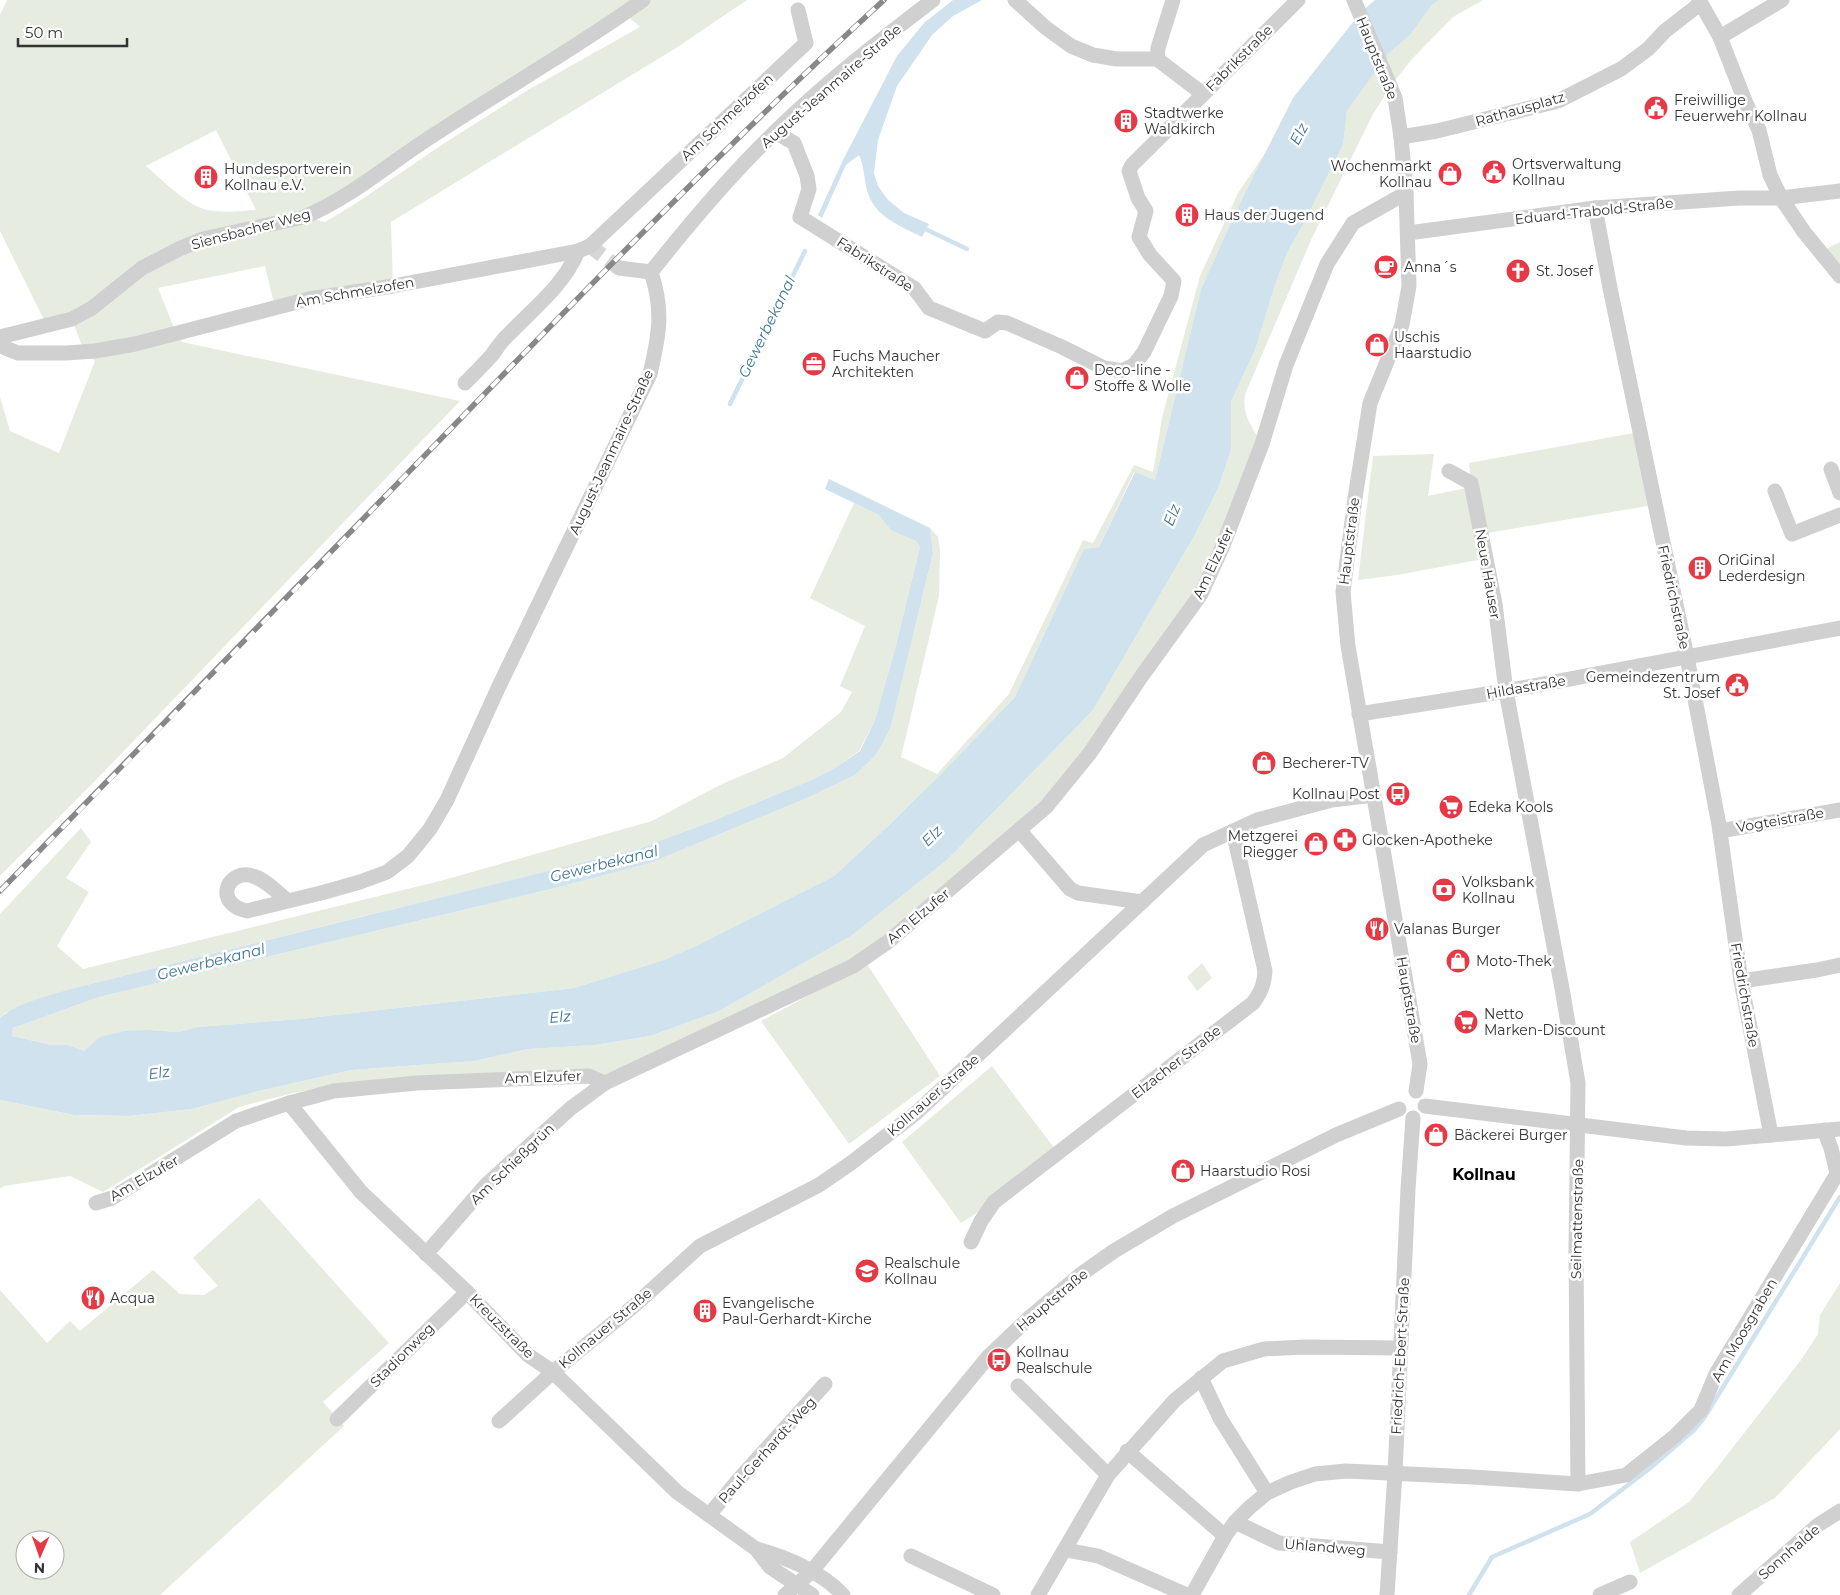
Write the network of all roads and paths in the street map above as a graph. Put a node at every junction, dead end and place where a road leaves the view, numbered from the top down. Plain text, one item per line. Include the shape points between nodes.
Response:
1 (643, 0) edge
2 (933, 0) edge
3 (1015, 0) edge
4 (1173, 0) edge
5 (1298, 0) edge
6 (1782, 0) edge
7 (1700, 2) edge
8 (1356, 5) edge
9 (798, 10) dead end
10 (1720, 37) junction
11 (1157, 59) junction
12 (1203, 94) junction
13 (775, 132) junction
14 (1401, 137) junction
15 (1840, 191) edge
16 (1406, 193) junction
17 (1781, 198) junction
18 (1595, 208) junction
19 (1408, 234) junction
20 (578, 251) junction
21 (618, 268) tunnel mouth
22 (652, 272) junction
23 (1840, 276) edge
24 (0, 337) edge
25 (0, 343) edge
26 (465, 383) dead end
27 (1831, 469) dead end
28 (1449, 471) dead end
29 (1775, 490) dead end
30 (1840, 493) edge
31 (1840, 515) edge
32 (1840, 628) edge
33 (1687, 657) junction
34 (1506, 691) junction
35 (1359, 714) junction
36 (1373, 795) junction
37 (1840, 810) edge
38 (1019, 830) junction
39 (1720, 830) junction
40 (1233, 832) junction
41 (288, 901) dead end
42 (1142, 902) junction
43 (1840, 965) edge
44 (1741, 981) junction
45 (605, 1083) junction
46 (1416, 1091) junction
47 (289, 1103) junction
48 (1426, 1106) junction
49 (1399, 1109) junction
50 (1413, 1118) junction
51 (1578, 1126) junction
52 (1840, 1129) edge
53 (1824, 1130) junction
54 (1771, 1135) junction
55 (1838, 1171) edge
56 (96, 1203) dead end
57 (971, 1242) dead end
58 (426, 1254) junction
59 (467, 1292) junction
60 (1400, 1348) junction
61 (553, 1372) junction
62 (1201, 1378) junction
63 (825, 1384) dead end
64 (1018, 1386) dead end
65 (337, 1419) dead end
66 (499, 1421) dead end
67 (1128, 1451) junction
68 (1395, 1473) junction
69 (1108, 1474) junction
70 (1578, 1484) junction
71 (1267, 1494) junction
72 (1840, 1511) edge
73 (709, 1515) junction
74 (1235, 1522) junction
75 (1225, 1536) junction
76 (756, 1549) junction
77 (1066, 1550) junction
78 (1390, 1552) junction
79 (911, 1556) dead end
80 (811, 1572) junction
81 (1630, 1582) dead end
82 (791, 1590) edge
83 (812, 1595) edge
84 (843, 1595) edge
85 (993, 1595) edge
86 (1038, 1595) edge
87 (1188, 1595) edge
88 (1192, 1595) edge
89 (1387, 1595) edge
90 (1600, 1595) edge
91 (1739, 1595) edge

1 - 24 street, Siensbacher Weg via 316,212 304,218 203,239 142,268 92,308 72,319
2 - 13 street, August-Jeanmaire-Straße via 874,45
3 - 11 street via 1070,46 1093,55 1117,59
4 - 11 street
5 - 12 street, Fabrikstraße
6 - 10 street
7 - 10 street
7 - 14 street, Rathausplatz via 1621,69 1558,100 1437,132
8 - 14 street, Hauptstraße via 1395,98
9 - 20 street, Am Schmelzofen via 806,43 590,246
10 - 17 street via 1759,130 1770,175
11 - 12 street
12 - 13 street, Fabrikstraße via 1129,171 1146,211 1139,237 1150,255 1174,281 1171,296 1144,352 1134,365 1122,371 1104,368 1007,323 998,322 985,331 929,308 914,288 800,217 809,189 807,176 794,144
13 - 22 street, August-Jeanmaire-Straße via 692,221
14 - 16 street, Hauptstraße
15 - 17 street, Eduard-Trabold-Straße
16 - 19 street, Hauptstraße
16 - 38 street, Am Elzufer via 1353,222 1326,264 1286,365 1262,444 1201,594 1140,677 1090,753 1046,807
17 - 18 street, Eduard-Trabold-Straße
17 - 23 street
18 - 19 street, Eduard-Trabold-Straße
18 - 33 street, Friedrichstraße
19 - 35 street, Hauptstraße via 1409,286 1402,325 1370,403 1343,592
20 - 25 street, Am Schmelzofen via 309,300 136,344 84,352 34,354 18,353
20 - 26 street, Am Schmelzofen via 558,284
21 - 22 street
22 - 41 street, August-Jeanmaire-Straße via 658,292 660,321 650,374 447,800 430,829 408,856 387,872
27 - 30 street
28 - 34 street, Neue Häuser via 1471,483 1495,604
29 - 31 street via 1792,534
32 - 33 street, Hildastraße
33 - 34 street, Hildastraße
33 - 39 street, Friedrichstraße
34 - 35 street, Hildastraße
34 - 51 street, Seilmattenstraße via 1576,1074
35 - 36 street, Hauptstraße
36 - 40 street, Kollnauer Straße via 1332,800 1256,820
36 - 46 street, Hauptstraße via 1420,1064
37 - 39 street, Vogteistraße
38 - 42 street via 1070,889 1078,893
38 - 45 street, Am Elzufer via 890,941 853,966
39 - 44 street, Friedrichstraße
40 - 42 street, Kollnauer Straße via 1203,845
40 - 57 street, Elzacher Straße via 1265,971 1261,993 1246,1008 994,1202
42 - 61 street, Kollnauer Straße via 916,1113 819,1185 700,1246
43 - 44 street
44 - 54 street, Friedrichstraße
45 - 47 street, Am Elzufer via 589,1076 381,1085 334,1090
45 - 58 street, Am Schießgrün via 571,1108 487,1184
46 - 48 street
46 - 49 street via 1402,1095 1398,1101
47 - 56 street, Am Elzufer via 236,1121 112,1198
47 - 58 street, Kreuzstraße via 361,1192
48 - 50 street via 1421,1115
48 - 51 street
49 - 50 street via 1406,1117
49 - 80 street, Hauptstraße via 1336,1134 1173,1216 1080,1275 988,1358
50 - 60 street, Friedrich-Ebert-Straße
51 - 54 street via 1686,1138
51 - 70 street, Seilmattenstraße
52 - 53 street
53 - 54 street
53 - 55 street, Am Moosgraben
55 - 70 street, Am Moosgraben via 1716,1374 1701,1410 1675,1436 1626,1475
58 - 59 street, Kreuzstraße
59 - 61 street, Kreuzstraße via 528,1356
59 - 65 street, Stadionweg
60 - 62 street via 1264,1349 1223,1361
60 - 68 street, Friedrich-Ebert-Straße
61 - 66 street, Kollnauer Straße
61 - 73 street, Kreuzstraße via 677,1492
62 - 67 street via 1175,1400
62 - 71 street via 1220,1418
63 - 73 street, Paul-Gerhardt-Weg
64 - 69 street
67 - 69 street
67 - 75 street
68 - 70 street, Am Moosgraben
68 - 71 street, Am Moosgraben via 1315,1474
68 - 78 street, Friedrich-Ebert-Straße
69 - 77 street
71 - 74 street, Am Moosgraben
72 - 91 street, Sonnhalde via 1818,1525
73 - 76 street, Kreuzstraße
74 - 75 street, Am Moosgraben
74 - 78 street, Uhlandweg via 1279,1543
75 - 88 street, Am Moosgraben
76 - 80 street, Kreuzstraße via 779,1555
76 - 82 street, Kreuzstraße
77 - 86 street
77 - 87 street via 1098,1556
78 - 89 street, Friedrich-Ebert-Straße
79 - 85 street
80 - 82 street, Hauptstraße
80 - 84 street, Kreuzstraße
81 - 90 street
82 - 83 street, Kreuzstraße

